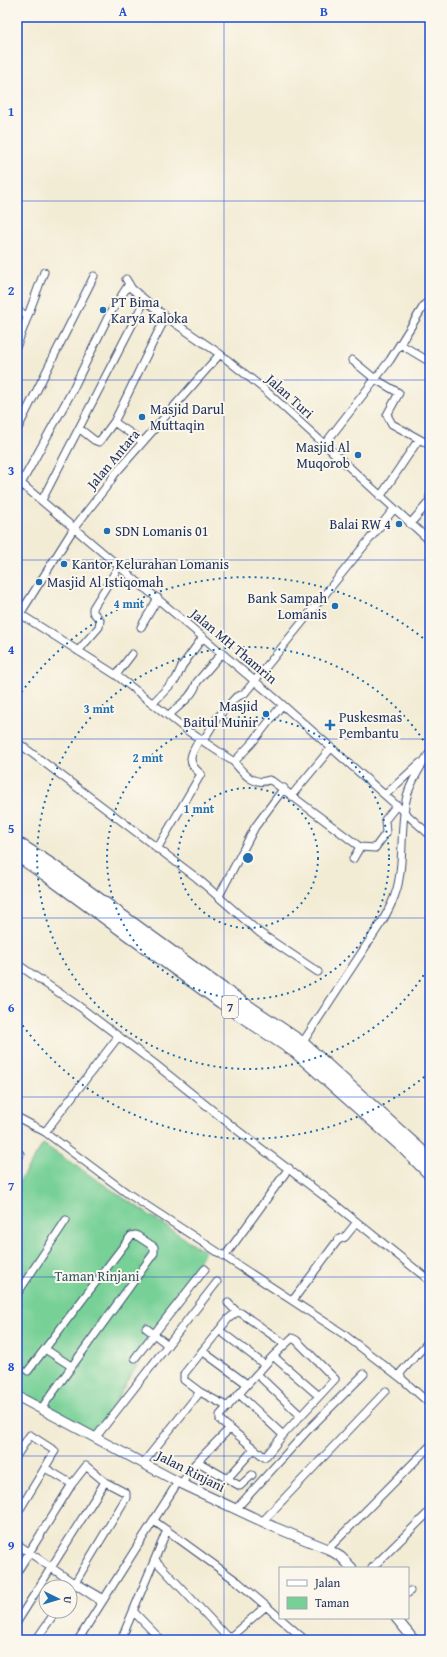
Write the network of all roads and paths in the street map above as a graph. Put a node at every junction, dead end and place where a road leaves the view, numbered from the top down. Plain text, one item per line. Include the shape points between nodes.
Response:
1 (44, 272) dead end
2 (94, 276) dead end
3 (146, 300) junction
4 (425, 304) dead end
5 (17, 310) edge
6 (27, 316) junction
7 (166, 317) junction
8 (400, 344) junction
9 (17, 345) edge
10 (220, 354) junction
11 (352, 360) dead end
12 (430, 362) edge
13 (375, 379) junction
14 (114, 422) junction
15 (80, 429) junction
16 (17, 430) edge
17 (419, 439) junction
18 (143, 442) junction
19 (324, 445) junction
20 (430, 445) edge
21 (19, 482) edge
22 (17, 491) edge
23 (430, 496) edge
24 (380, 497) junction
25 (42, 500) junction
26 (394, 509) junction
27 (410, 524) junction
28 (74, 528) junction
29 (430, 541) edge
30 (119, 566) junction
31 (158, 598) junction
32 (18, 613) edge
33 (141, 626) dead end
34 (204, 637) junction
35 (78, 651) junction
36 (222, 653) junction
37 (132, 654) dead end
38 (116, 675) junction
39 (254, 680) junction
40 (153, 703) junction
41 (282, 705) junction
42 (169, 716) junction
43 (202, 740) junction
44 (17, 742) edge
45 (331, 748) junction
46 (429, 754) edge
47 (234, 762) junction
48 (284, 788) junction
49 (292, 794) junction
50 (384, 794) junction
51 (397, 805) junction
52 (403, 811) junction
53 (430, 835) edge
54 (17, 843) edge
55 (360, 847) junction
56 (157, 849) junction
57 (17, 855) edge
58 (353, 859) dead end
59 (219, 896) junction
60 (131, 929) junction
61 (17, 964) edge
62 (318, 972) dead end
63 (118, 1037) junction
64 (299, 1047) junction
65 (17, 1116) edge
66 (45, 1132) junction
67 (430, 1159) edge
68 (289, 1168) junction
69 (430, 1174) edge
70 (66, 1220) dead end
71 (357, 1222) junction
72 (225, 1256) junction
73 (205, 1269) dead end
74 (430, 1281) edge
75 (217, 1282) dead end
76 (17, 1294) edge
77 (293, 1300) junction
78 (228, 1303) dead end
79 (237, 1312) junction
80 (146, 1328) dead end
81 (219, 1330) junction
82 (154, 1334) junction
83 (430, 1340) edge
84 (285, 1344) junction
85 (168, 1345) junction
86 (45, 1349) junction
87 (202, 1351) junction
88 (273, 1356) junction
89 (135, 1358) dead end
90 (265, 1365) junction
91 (71, 1366) junction
92 (28, 1371) dead end
93 (257, 1374) junction
94 (364, 1374) dead end
95 (402, 1379) junction
96 (247, 1384) junction
97 (200, 1392) junction
98 (386, 1392) dead end
99 (239, 1394) junction
100 (17, 1396) edge
101 (319, 1396) junction
102 (430, 1404) edge
103 (228, 1407) junction
104 (41, 1409) junction
105 (301, 1416) junction
106 (229, 1429) junction
107 (283, 1435) junction
108 (98, 1438) junction
109 (430, 1446) edge
110 (254, 1449) junction
111 (17, 1455) edge
112 (144, 1462) junction
113 (198, 1462) junction
114 (45, 1468) junction
115 (252, 1475) dead end
116 (228, 1478) junction
117 (105, 1482) junction
118 (72, 1484) junction
119 (182, 1484) junction
120 (236, 1509) junction
121 (430, 1511) edge
122 (17, 1514) edge
123 (154, 1521) junction
124 (262, 1522) junction
125 (167, 1530) junction
126 (17, 1544) edge
127 (328, 1549) junction
128 (29, 1552) junction
129 (155, 1560) junction
130 (351, 1567) edge
131 (373, 1567) edge
132 (51, 1568) junction
133 (17, 1572) edge
134 (68, 1579) edge
135 (78, 1579) edge
136 (78, 1585) edge
137 (103, 1601) junction
138 (266, 1606) junction
139 (134, 1612) junction
140 (279, 1617) edge
141 (50, 1619) edge
142 (281, 1619) edge
143 (397, 1619) edge
144 (17, 1622) edge
145 (227, 1639) edge
146 (36, 1640) edge
147 (78, 1640) edge
148 (121, 1640) edge
149 (160, 1640) edge
150 (305, 1640) edge
151 (414, 1640) edge

1 - 6 street
2 - 16 street
3 - 7 street, Jalan Turi
3 - 15 street
3 - 21 street, Jalan Turi via 128,282 109,314 71,393
4 - 8 street
5 - 6 street
6 - 9 street
7 - 10 street, Jalan Turi
7 - 14 street
8 - 12 street
8 - 13 street
10 - 18 street, Jalan Antara
10 - 19 street, Jalan Turi via 265,390
11 - 13 street
13 - 17 street via 399,393 387,415 388,420
13 - 19 street
14 - 15 street via 100,442
14 - 18 street
15 - 25 street
17 - 20 street
17 - 24 street
18 - 28 street, Jalan Antara
19 - 24 street, Jalan Turi
21 - 22 street
21 - 25 street, Jalan MH Thamrin
23 - 27 street via 429,502
24 - 26 street, Jalan Turi
25 - 28 street, Jalan MH Thamrin
26 - 27 street, Jalan Turi
26 - 39 street
27 - 29 street, Jalan Turi
28 - 30 street, Jalan MH Thamrin
28 - 32 street, Jalan Antara
30 - 31 street, Jalan MH Thamrin
30 - 35 street via 93,608 93,612 100,620 99,626
31 - 33 street
31 - 34 street, Jalan MH Thamrin
32 - 35 street
34 - 36 street, Jalan MH Thamrin
34 - 40 street via 182,666 176,679
35 - 38 street
36 - 39 street, Jalan MH Thamrin
36 - 42 street via 197,682 196,688
37 - 38 street
38 - 40 street
39 - 41 street, Jalan MH Thamrin
39 - 43 street via 244,694 236,697 217,718
40 - 42 street
41 - 45 street, Jalan MH Thamrin
41 - 47 street via 252,744
42 - 43 street
43 - 47 street
43 - 56 street via 191,757 194,768 201,774
44 - 56 street
45 - 49 street
45 - 50 street, Jalan MH Thamrin
46 - 50 street
46 - 52 street via 412,781
47 - 48 street via 253,781 268,780
48 - 49 street
48 - 59 street via 255,828
49 - 55 street
50 - 51 street, Jalan MH Thamrin
51 - 52 street, Jalan MH Thamrin
51 - 55 street via 386,818 386,833 375,848
52 - 53 street, Jalan MH Thamrin
52 - 64 street via 399,879 392,903
54 - 60 highway, 7
55 - 58 street
56 - 59 street
57 - 60 highway, 7
59 - 62 street via 260,933
60 - 64 highway, 7 via 221,1002
61 - 63 street
63 - 66 street
63 - 68 street
64 - 67 highway, 7
64 - 69 highway, 7
65 - 66 street
66 - 72 street via 127,1193
68 - 71 street
68 - 72 street
70 - 76 street
71 - 74 street
71 - 77 street via 345,1237 338,1240
72 - 77 street
73 - 82 street
75 - 85 street
77 - 95 street via 342,1333
78 - 79 street
79 - 81 street
79 - 84 street
80 - 82 street
81 - 87 street
81 - 90 street
82 - 85 street
82 - 89 street
83 - 95 street via 404,1367 400,1374
84 - 88 street
84 - 101 street via 290,1338 296,1340 335,1377
85 - 108 street via 123,1401
86 - 91 street
86 - 91 street via 131,1236 136,1235 154,1247 154,1253
86 - 92 street
87 - 96 street
87 - 97 street via 183,1377 186,1383
88 - 90 street
88 - 101 street
90 - 93 street
91 - 104 street
93 - 96 street
93 - 105 street
94 - 120 street via 302,1436
95 - 102 street
96 - 99 street
97 - 103 street
97 - 112 street
98 - 124 street
99 - 103 street
99 - 107 street
100 - 104 street, Jalan Rinjani
101 - 105 street
103 - 106 street via 220,1417
104 - 108 street, Jalan Rinjani
105 - 107 street
106 - 110 street
106 - 113 street
107 - 110 street via 265,1457
108 - 112 street, Jalan Rinjani
109 - 127 street
110 - 116 street
111 - 114 street via 31,1435 55,1451
112 - 119 street, Jalan Rinjani
113 - 116 street
113 - 119 street
114 - 118 street
114 - 122 street
115 - 116 street via 241,1486
117 - 118 street via 86,1466
117 - 132 street
117 - 135 street via 126,1493 126,1498
118 - 128 street
119 - 120 street, Jalan Rinjani
119 - 123 street
120 - 124 street, Jalan Rinjani
121 - 131 street
123 - 125 street
123 - 137 street
124 - 127 street, Jalan Rinjani
125 - 129 street
125 - 138 street
126 - 128 street
127 - 130 street, Jalan Rinjani
128 - 132 street
128 - 133 street
129 - 139 street
129 - 145 street
132 - 134 street
132 - 144 street
136 - 137 street
137 - 147 street
138 - 140 street
138 - 145 street
139 - 148 street
139 - 149 street
141 - 146 street
142 - 150 street
143 - 151 street

